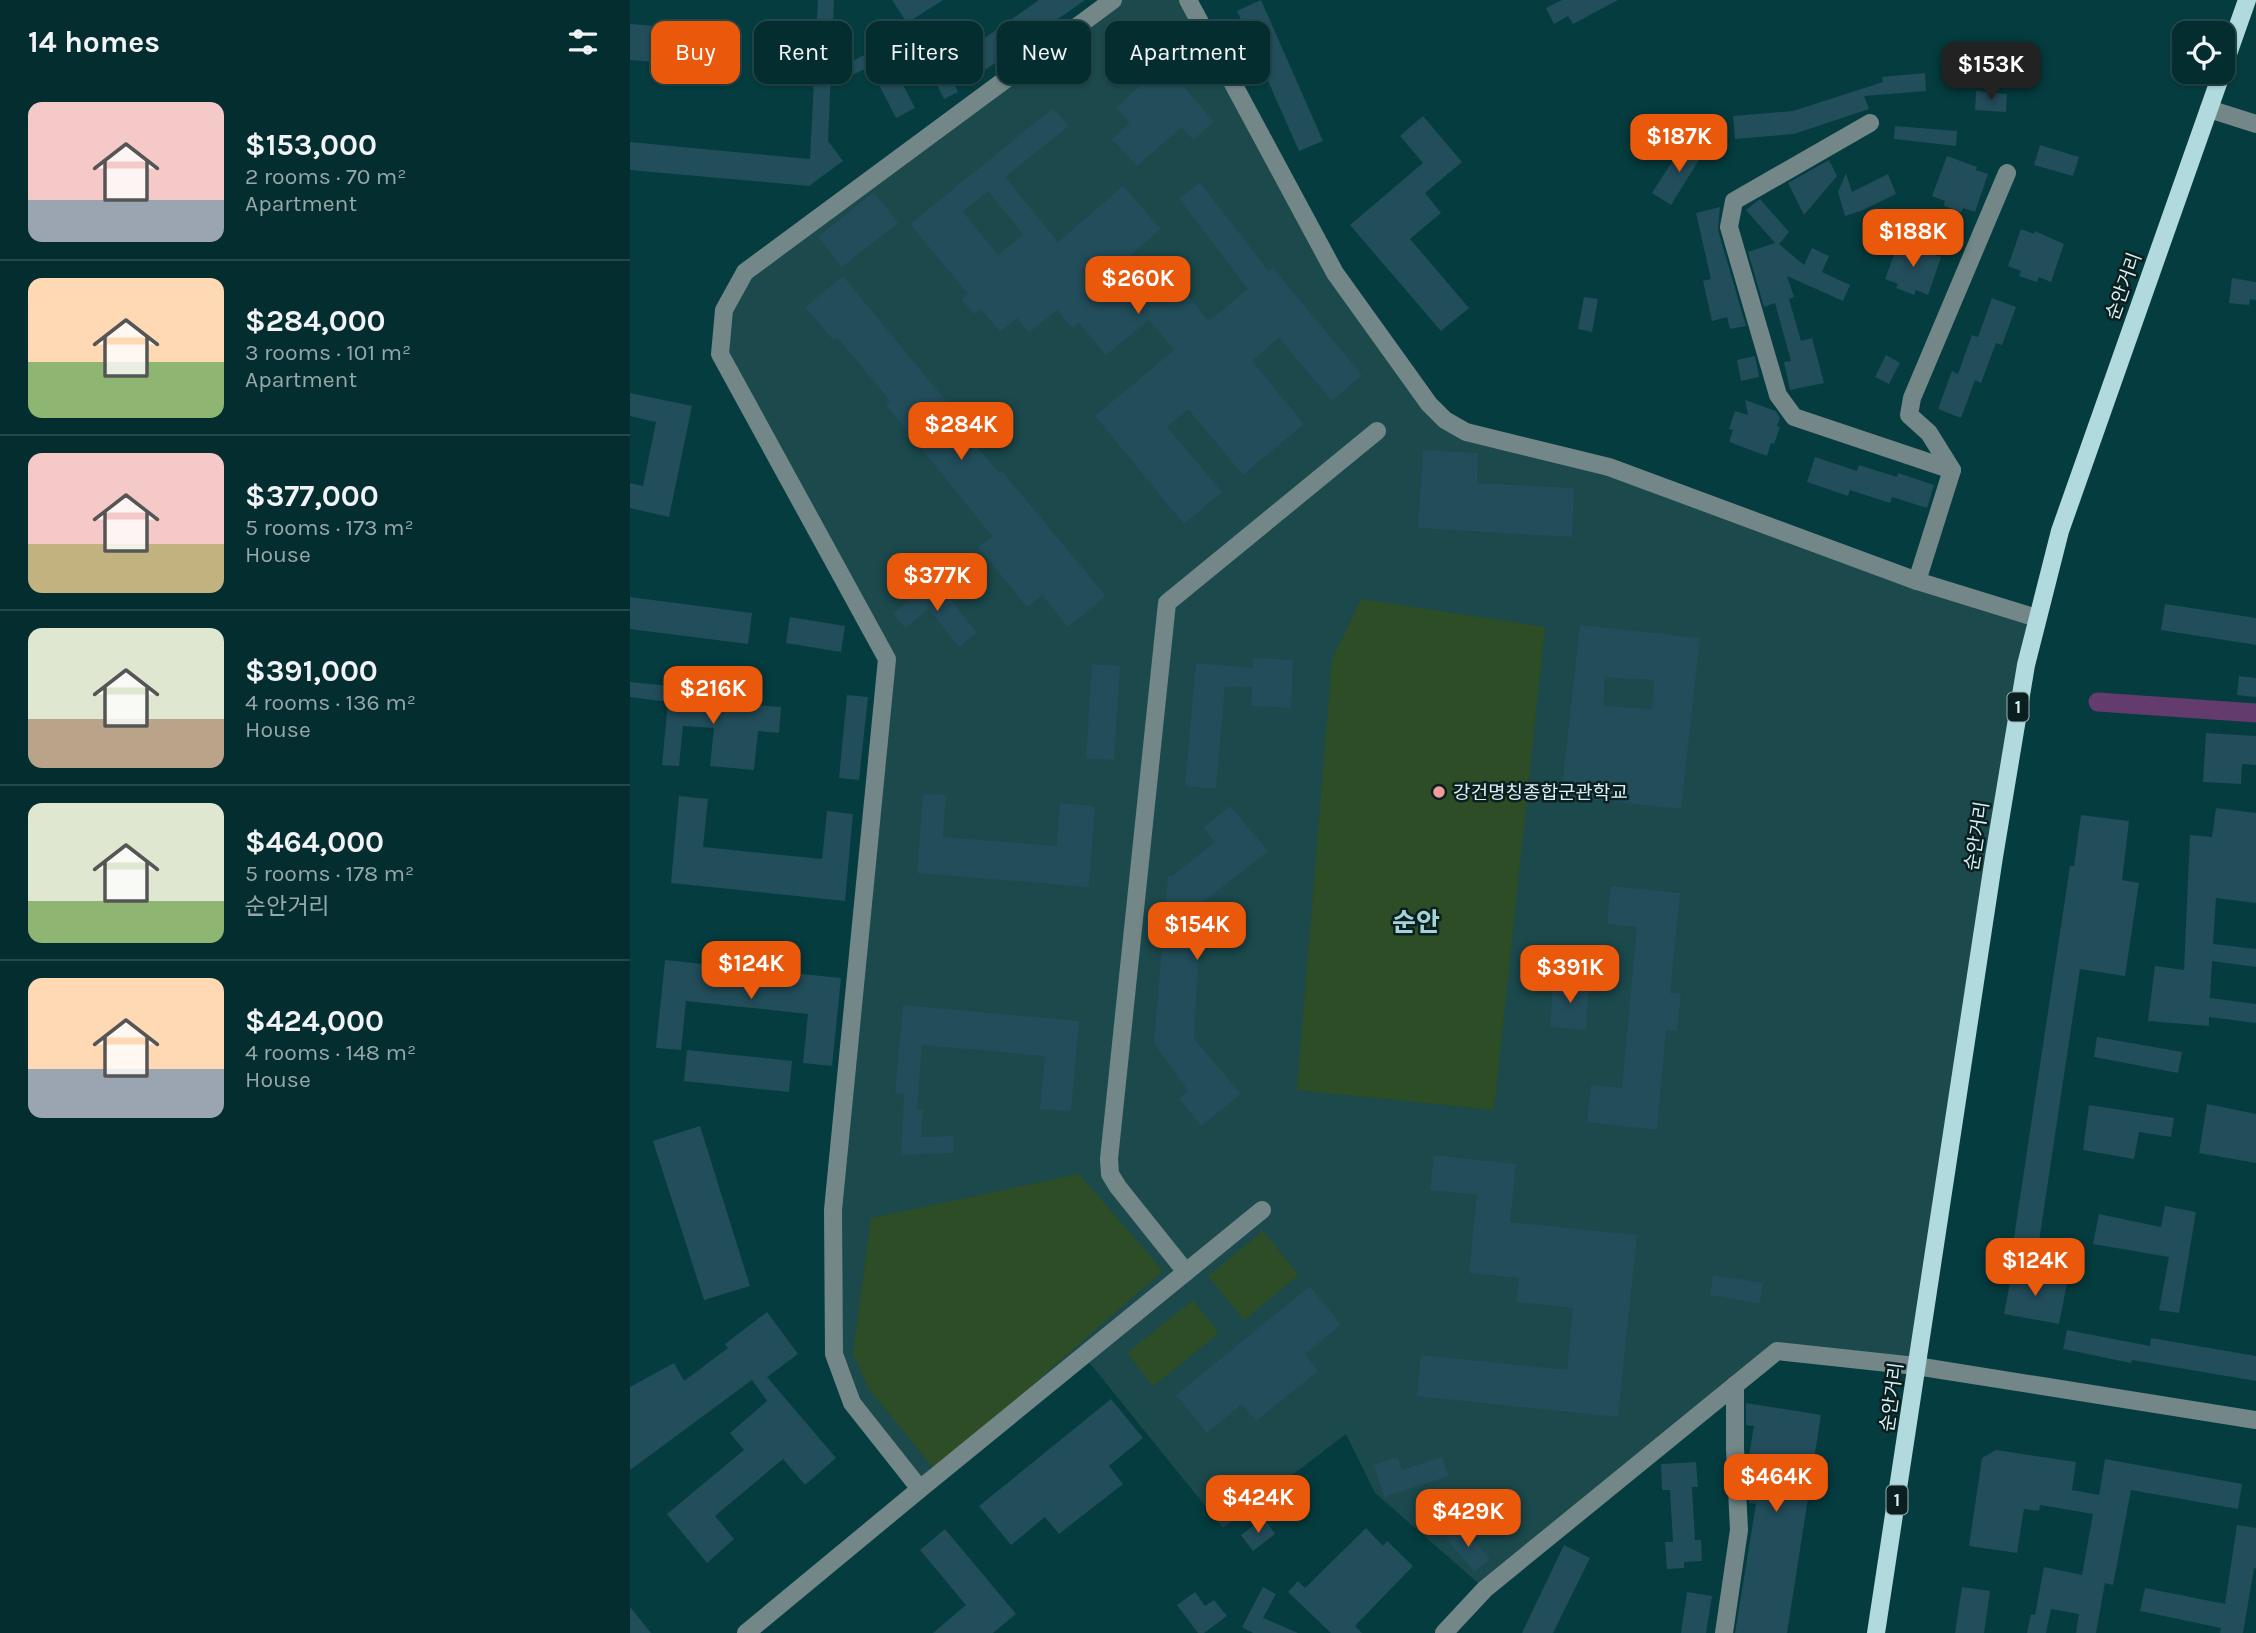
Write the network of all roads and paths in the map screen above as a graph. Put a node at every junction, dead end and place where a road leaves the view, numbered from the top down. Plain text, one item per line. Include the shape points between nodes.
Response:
1 (1113, 0) edge
2 (1188, 0) edge
3 (2248, 0) edge
4 (2235, 36) edge
5 (2218, 84) edge
6 (2209, 109) junction
7 (1870, 123) dead end
8 (2256, 124) edge
9 (2007, 173) dead end
10 (1377, 431) dead end
11 (1952, 470) junction
12 (1917, 581) junction
13 (2037, 618) junction
14 (1262, 1210) dead end
15 (1186, 1272) junction
16 (1916, 1366) junction
17 (1735, 1385) junction
18 (2256, 1420) edge
19 (920, 1489) junction
20 (746, 1633) edge
21 (1444, 1633) edge
22 (1724, 1633) edge
23 (1877, 1633) edge

1 - 19 street via 746,272 724,310 720,354 887,659 833,1210 834,1354 852,1403
2 - 12 street via 1335,273 1445,420 1488,439 1609,467
3 - 4 main road, 순안거리 / 1
5 - 6 main road, 순안거리 / 1
6 - 8 street
6 - 13 main road, 순안거리 / 1 via 2090,442
7 - 11 street via 1734,201 1729,227 1778,395 1794,417
9 - 11 street via 1912,398 1909,415 1929,433
10 - 15 street via 1167,603 1109,1159 1110,1174 1118,1187
11 - 12 street
12 - 13 street
13 - 16 main road, 순안거리 / 1 via 2011,753
14 - 15 street
15 - 19 street
16 - 17 street via 1777,1352
16 - 18 street
16 - 23 main road, 순안거리 / 1
17 - 21 street via 1485,1589
17 - 22 street via 1740,1530
19 - 20 street

